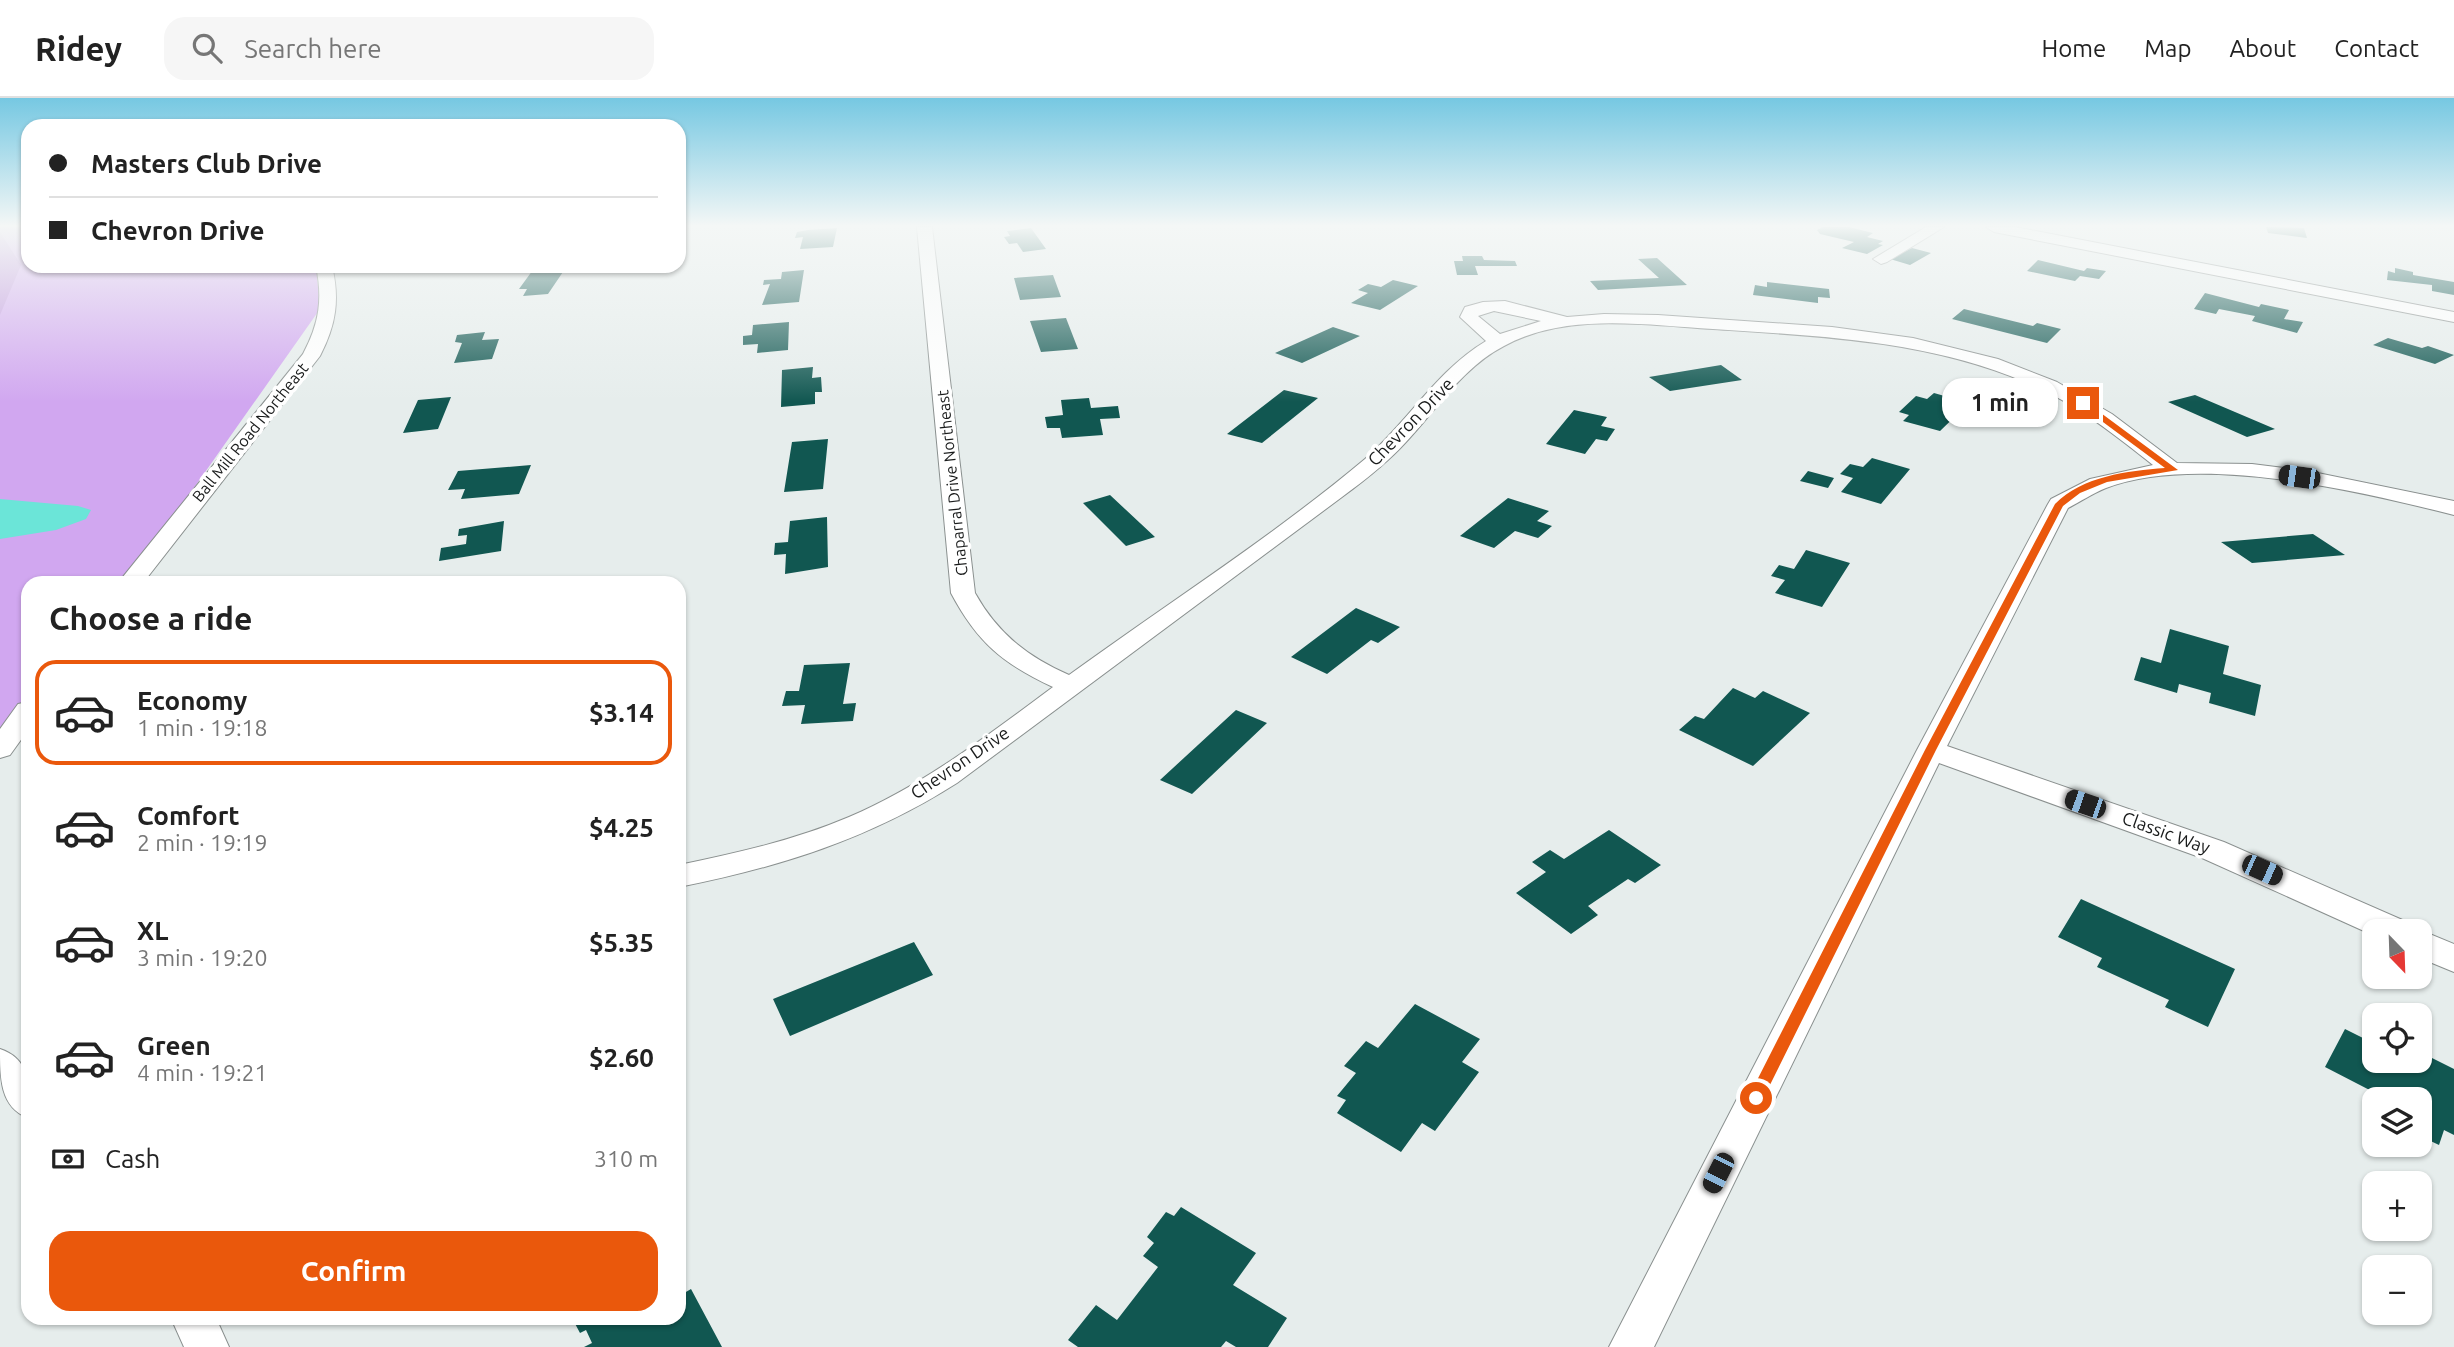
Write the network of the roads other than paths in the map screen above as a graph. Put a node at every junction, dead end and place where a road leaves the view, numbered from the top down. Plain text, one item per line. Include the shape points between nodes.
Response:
1 (329, 285) edge
2 (930, 285) edge
3 (2292, 285) edge
4 (2454, 317) edge
5 (1565, 322) junction
6 (1496, 342) junction
7 (2173, 470) junction
8 (2454, 508) edge
9 (136, 576) edge
10 (1072, 686) junction
11 (21, 720) edge
12 (0, 749) edge
13 (1931, 750) junction
14 (686, 875) edge
15 (2368, 919) edge
16 (2432, 949) edge
17 (2454, 959) edge
18 (0, 1064) edge
19 (21, 1092) edge
20 (196, 1325) edge
21 (207, 1347) edge
22 (1631, 1347) edge

1 - 9 street, Ball Mill Road Northeast via 331,312 311,356
2 - 10 street, Chaparral Drive Northeast via 963,593 976,620 999,645 1033,669
3 - 4 street
5 - 6 street, Chevron Drive
5 - 6 street via 1510,306 1471,311 1473,322 1490,332
5 - 7 street, Chevron Drive via 1646,320 1818,330 1940,349 2003,367 2061,391
6 - 10 street, Chevron Drive via 1460,372 1380,457
7 - 8 street via 2279,474 2339,482
7 - 13 street via 2104,480 2059,504
10 - 14 street, Chevron Drive via 943,779 862,823 797,848
11 - 12 street
13 - 15 street, Classic Way via 2213,850
13 - 22 street
16 - 17 street
18 - 19 street
20 - 21 street

